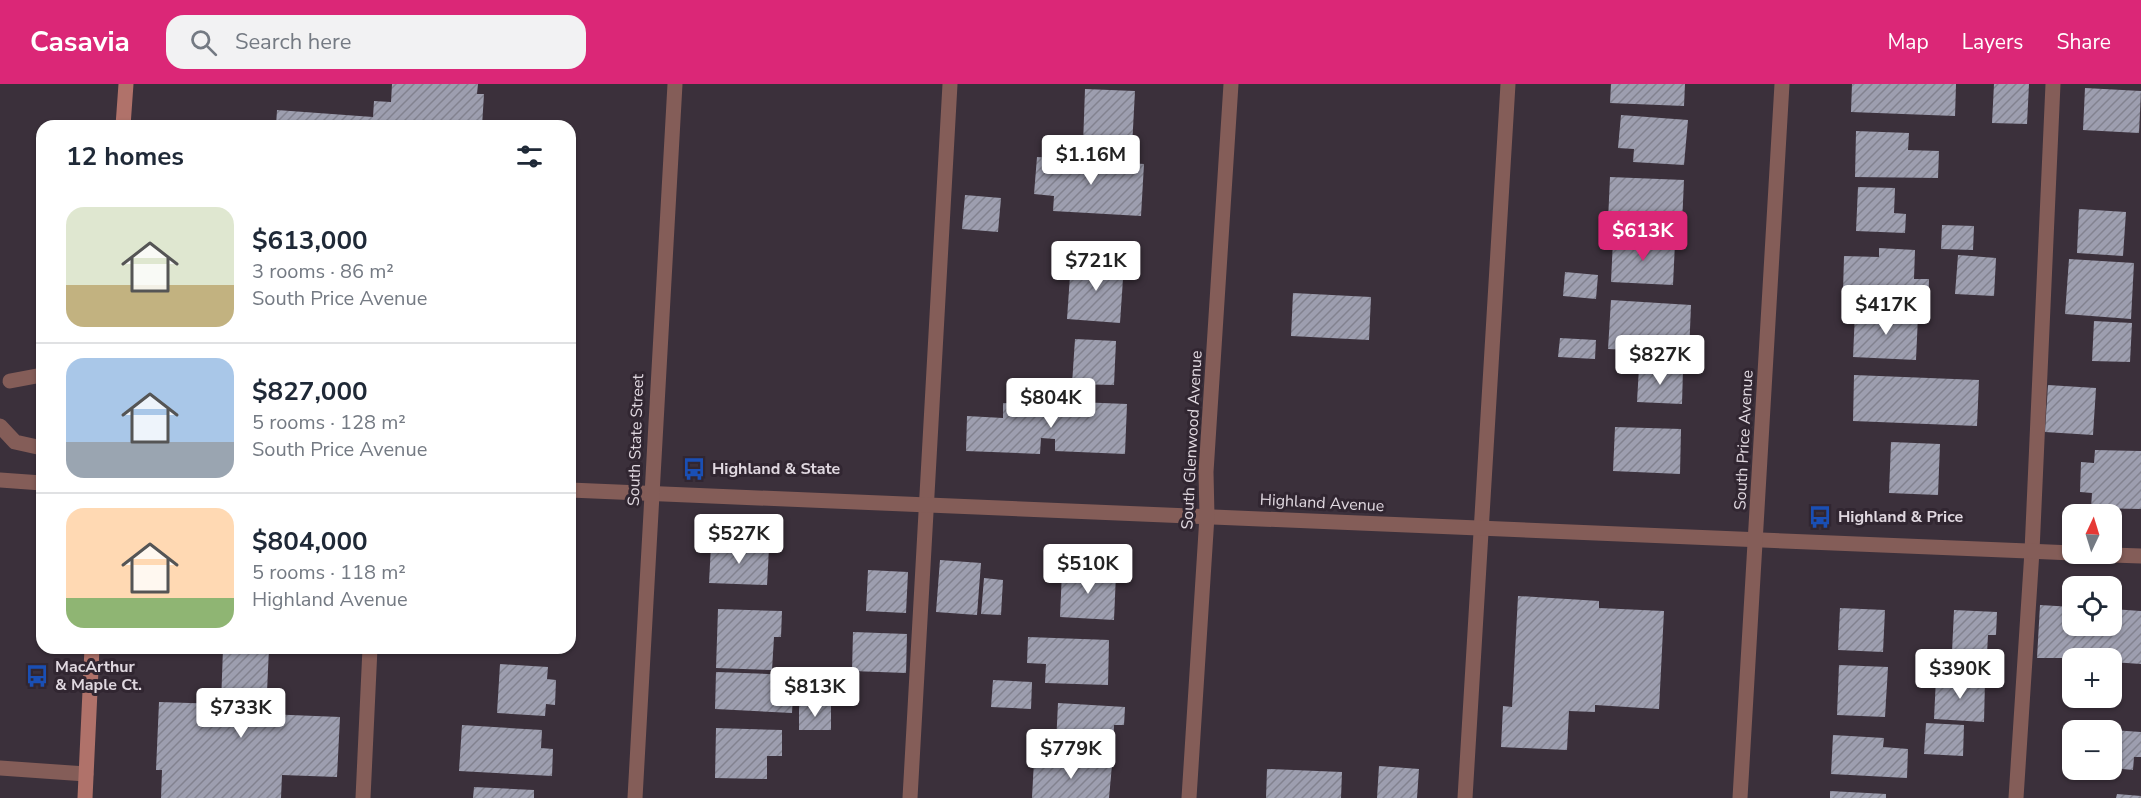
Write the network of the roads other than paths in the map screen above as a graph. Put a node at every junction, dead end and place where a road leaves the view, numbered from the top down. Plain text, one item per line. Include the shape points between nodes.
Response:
1 (126, 84) edge
2 (675, 84) edge
3 (950, 84) edge
4 (1231, 84) edge
5 (1508, 84) edge
6 (1782, 84) edge
7 (2053, 84) edge
8 (123, 120) edge
9 (36, 376) edge
10 (10, 381) dead end
11 (0, 426) edge
12 (36, 447) edge
13 (0, 480) edge
14 (36, 483) edge
15 (576, 490) edge
16 (651, 495) junction
17 (927, 505) junction
18 (1207, 516) junction
19 (1482, 529) junction
20 (1756, 541) junction
21 (2032, 551) junction
22 (2062, 552) edge
23 (2122, 555) edge
24 (2141, 556) edge
25 (92, 654) edge
26 (370, 654) edge
27 (0, 768) edge
28 (86, 774) junction
29 (85, 798) edge
30 (363, 798) edge
31 (635, 798) edge
32 (910, 798) edge
33 (1189, 798) edge
34 (1465, 798) edge
35 (1740, 798) edge
36 (2016, 798) edge

1 - 8 main road
2 - 16 street, South State Street
3 - 17 street
4 - 18 street, South Glenwood Avenue via 1206,472
5 - 19 street
6 - 20 street, South Price Avenue
7 - 21 street
9 - 10 street
11 - 12 street via 15,442
13 - 14 street
15 - 16 street, Highland Avenue
16 - 17 street, Highland Avenue
16 - 31 street, South State Street
17 - 18 street, Highland Avenue
17 - 32 street
18 - 19 street, Highland Avenue
18 - 33 street, South Glenwood Avenue
19 - 20 street, Highland Avenue
19 - 34 street
20 - 21 street, Highland Avenue
20 - 35 street, South Price Avenue
21 - 22 street, Highland Avenue
21 - 36 street
23 - 24 street
25 - 28 main road
26 - 30 street
27 - 28 street
28 - 29 main road

